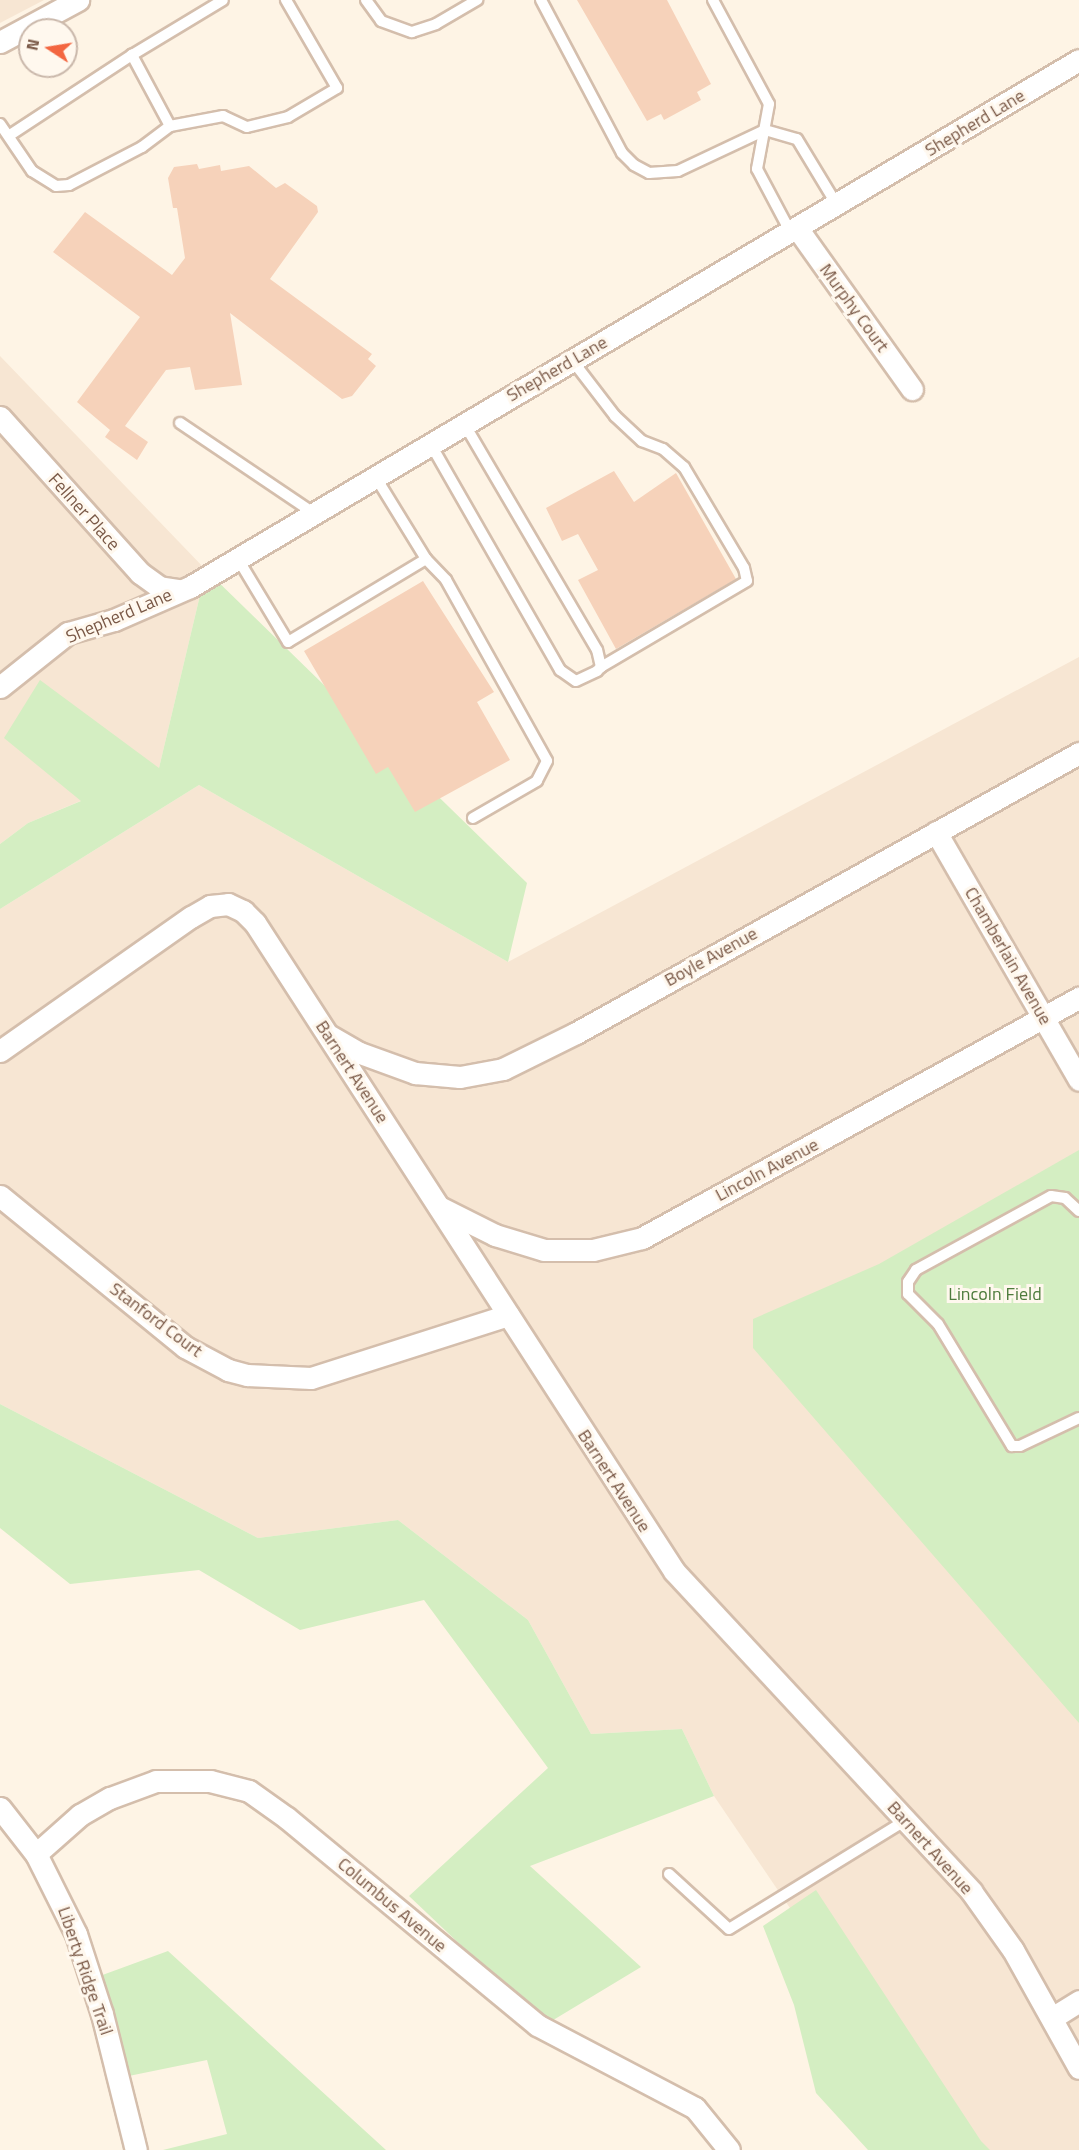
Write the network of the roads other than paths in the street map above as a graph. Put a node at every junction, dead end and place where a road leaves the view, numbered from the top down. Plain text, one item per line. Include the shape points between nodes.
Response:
1 (78, 0) edge
2 (223, 0) edge
3 (286, 0) edge
4 (366, 0) edge
5 (477, 0) edge
6 (541, 0) edge
7 (713, 0) edge
8 (0, 42) edge
9 (132, 55) junction
10 (1079, 60) edge
11 (0, 124) edge
12 (170, 126) junction
13 (765, 130) junction
14 (9, 135) junction
15 (837, 205) junction
16 (793, 229) junction
17 (572, 360) junction
18 (912, 389) dead end
19 (0, 417) edge
20 (180, 423) dead end
21 (464, 423) junction
22 (430, 443) junction
23 (375, 476) junction
24 (315, 514) junction
25 (238, 559) junction
26 (426, 559) junction
27 (179, 590) junction
28 (601, 667) junction
29 (0, 687) edge
30 (1079, 753) edge
31 (472, 818) dead end
32 (936, 832) junction
33 (1079, 998) edge
34 (1043, 1018) junction
35 (327, 1034) junction
36 (0, 1050) edge
37 (1079, 1080) edge
38 (0, 1196) edge
39 (439, 1207) junction
40 (1079, 1211) edge
41 (508, 1315) junction
42 (1079, 1418) edge
43 (0, 1808) edge
44 (906, 1820) junction
45 (36, 1854) junction
46 (669, 1874) dead end
47 (1079, 2001) edge
48 (1052, 2018) junction
49 (1079, 2068) edge
50 (136, 2150) edge
51 (729, 2150) edge

1 - 8 street
2 - 9 lane
3 - 12 lane via 337,88 270,124 247,127 224,116
4 - 5 lane via 381,21 412,32 436,24
6 - 13 lane via 622,153 634,165 649,173 678,171
7 - 13 lane via 769,104
9 - 12 lane
9 - 14 lane
10 - 15 street, Shepherd Lane
11 - 14 lane
12 - 14 lane via 142,147 69,185 56,186 32,171
13 - 15 lane via 797,139
13 - 16 lane via 757,169
15 - 16 street, Shepherd Lane
16 - 17 street, Shepherd Lane
16 - 18 street, Murphy Court
17 - 21 street, Shepherd Lane
17 - 28 lane via 615,416 642,441 663,449 684,467 744,568 747,581
19 - 27 street, Fellner Place via 140,573 159,587
20 - 24 lane
21 - 22 street, Shepherd Lane
21 - 28 lane via 597,650
22 - 23 street, Shepherd Lane
22 - 28 lane via 560,670 576,681
23 - 24 street, Shepherd Lane
23 - 26 lane
24 - 25 street, Shepherd Lane
25 - 26 lane via 288,642
25 - 27 street, Shepherd Lane
26 - 31 lane via 446,580 547,761 537,781
27 - 29 street, Shepherd Lane via 114,620 69,633
30 - 32 street, Boyle Avenue
32 - 34 street, Chamberlain Avenue
32 - 35 street, Boyle Avenue via 576,1034 503,1069 460,1077 415,1073 360,1053
33 - 34 street, Lincoln Avenue
34 - 37 street, Chamberlain Avenue
34 - 39 street, Lincoln Avenue via 642,1238 593,1250 544,1250 495,1235
35 - 36 street, Barnert Avenue via 243,911 228,904 210,906 178,926
35 - 39 street, Barnert Avenue
38 - 41 street, Stanford Court via 185,1347 228,1370 247,1375 312,1378
39 - 41 street, Barnert Avenue
40 - 42 lane via 1065,1198 1051,1196 916,1270 908,1282 908,1294 938,1324 1012,1446 1020,1446
41 - 44 street, Barnert Avenue via 674,1571
43 - 45 street, Liberty Ridge Trail
44 - 46 lane via 729,1929
44 - 48 street, Barnert Avenue via 977,1899 1013,1950
45 - 50 street, Liberty Ridge Trail via 76,1934 102,2014
45 - 51 street, Columbus Avenue via 80,1815 156,1780 231,1784 249,1791 287,1818 537,2025 695,2108
47 - 48 street
48 - 49 street, Barnert Avenue

